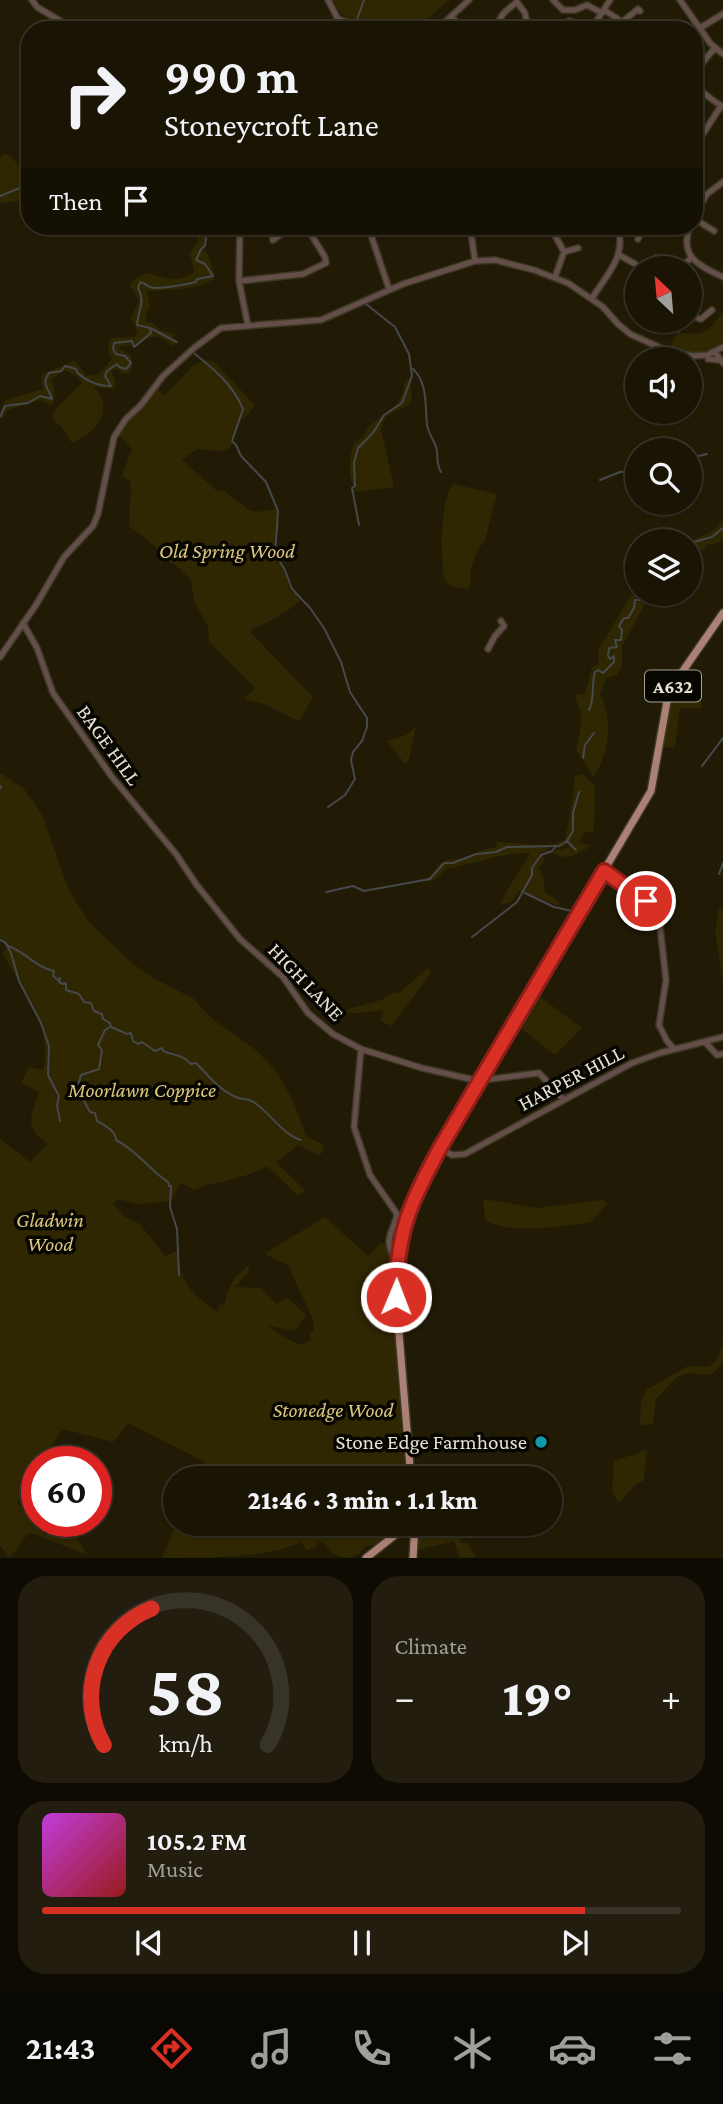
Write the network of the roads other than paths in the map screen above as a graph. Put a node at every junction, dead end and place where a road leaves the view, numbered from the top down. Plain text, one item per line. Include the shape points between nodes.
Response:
1 (32, 0) edge
2 (328, 0) edge
3 (469, 0) edge
4 (553, 0) edge
5 (610, 0) edge
6 (680, 0) edge
7 (516, 1) edge
8 (587, 3) edge
9 (570, 11) junction
10 (640, 11) dead end
11 (603, 12) junction
12 (723, 15) edge
13 (60, 21) edge
14 (344, 21) edge
15 (451, 21) edge
16 (498, 21) edge
17 (528, 21) edge
18 (570, 21) edge
19 (597, 21) edge
20 (620, 21) edge
21 (623, 21) edge
22 (695, 21) edge
23 (703, 26) edge
24 (703, 32) edge
25 (715, 48) junction
26 (723, 54) edge
27 (703, 59) edge
28 (703, 92) edge
29 (722, 106) edge
30 (703, 133) edge
31 (723, 182) edge
32 (703, 202) edge
33 (703, 223) edge
34 (714, 232) dead end
35 (238, 235) edge
36 (312, 235) edge
37 (371, 235) edge
38 (471, 235) edge
39 (555, 235) edge
40 (621, 235) edge
41 (640, 235) edge
42 (686, 235) edge
43 (638, 239) dead end
44 (578, 248) dead end
45 (564, 252) junction
46 (608, 253) dead end
47 (690, 256) edge
48 (618, 257) junction
49 (625, 260) edge
50 (475, 261) junction
51 (702, 267) edge
52 (555, 277) junction
53 (723, 278) edge
54 (239, 281) junction
55 (389, 289) junction
56 (592, 298) junction
57 (712, 309) dead end
58 (702, 318) edge
59 (248, 326) junction
60 (723, 347) edge
61 (715, 352) junction
62 (708, 359) dead end
63 (721, 361) edge
64 (723, 613) edge
65 (501, 621) dead end
66 (23, 623) junction
67 (26, 631) junction
68 (16, 633) junction
69 (488, 649) dead end
70 (0, 657) edge
71 (185, 866) joint
72 (604, 871) junction
73 (723, 1037) edge
74 (705, 1042) junction
75 (361, 1049) junction
76 (674, 1049) junction
77 (723, 1054) edge
78 (480, 1079) junction
79 (563, 1099) junction
80 (440, 1148) junction
81 (397, 1255) junction
82 (410, 1466) edge
83 (394, 1536) edge
84 (414, 1536) edge
85 (366, 1558) edge
86 (413, 1558) edge

1 - 13 street
2 - 14 street via 338,19
3 - 15 street
4 - 9 street
5 - 11 street
6 - 22 street
7 - 16 street
7 - 17 street
8 - 9 street
8 - 11 street
9 - 18 street
10 - 21 street
11 - 19 street
11 - 20 street
12 - 23 street
24 - 25 street
25 - 26 street
25 - 27 street
28 - 29 street
29 - 30 street
31 - 32 street
33 - 34 street
35 - 54 street
36 - 54 street via 326,263 303,274
37 - 55 street
38 - 50 street
39 - 45 street
40 - 48 street
41 - 43 street
42 - 47 street
44 - 45 street
45 - 52 street
46 - 48 street
48 - 49 street
48 - 56 street
50 - 52 street via 506,262
50 - 55 street
51 - 53 street
52 - 56 street
54 - 59 street
55 - 59 street via 321,320
56 - 61 street via 623,329 663,349 692,356
57 - 58 street
59 - 66 street via 221,328 194,348 126,419 114,437 93,526 64,557
60 - 61 street
61 - 63 street
62 - 63 street
64 - 72 main road, A632 via 668,696 650,791
65 - 69 street via 500,633
66 - 67 street, BAGE HILL
66 - 68 street
67 - 68 street
67 - 71 street, BAGE HILL via 33,637 59,703 123,793
68 - 70 street
71 - 75 street, HIGH LANE via 240,939 283,977 308,1013
72 - 76 street via 646,901 659,918 666,980 659,1025
72 - 78 main road, A632
73 - 74 street, HARPER HILL
74 - 76 street, HARPER HILL
74 - 77 street via 717,1055
75 - 78 street, HIGH LANE via 422,1068
75 - 81 street via 354,1127 370,1175 397,1214 389,1248
76 - 79 street, HARPER HILL via 632,1063
78 - 79 street, HIGH LANE via 539,1073
78 - 80 main road, A632
79 - 80 street, HARPER HILL via 465,1154
80 - 81 main road, A632 via 407,1215
81 - 82 main road, A632 via 396,1297
83 - 85 main road
84 - 86 main road

